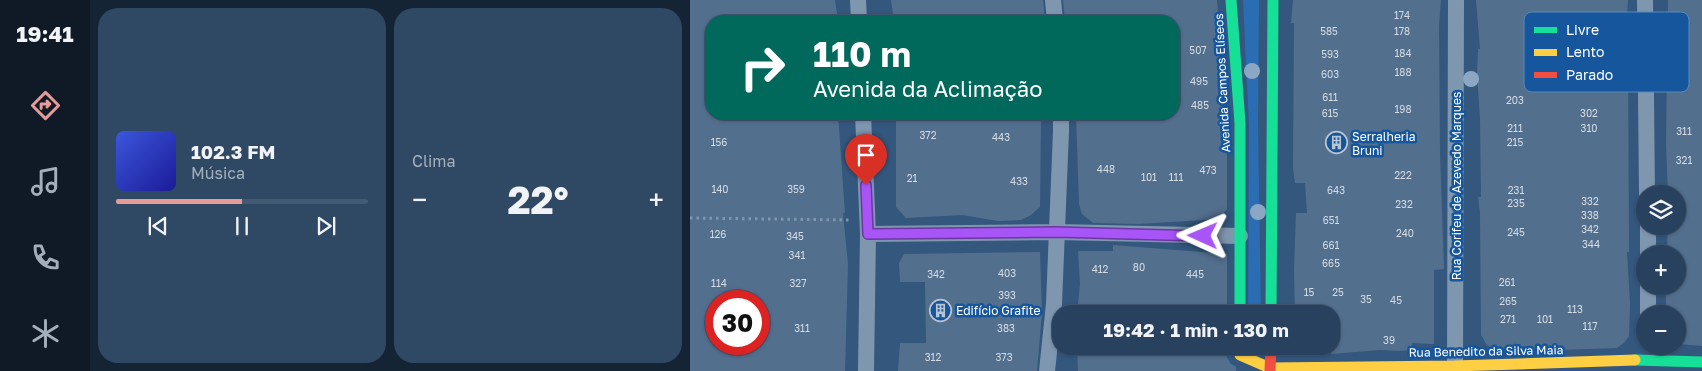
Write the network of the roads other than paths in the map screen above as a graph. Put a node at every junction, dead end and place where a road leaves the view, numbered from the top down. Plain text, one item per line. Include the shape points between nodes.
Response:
1 (858, 0) edge
2 (1053, 0) edge
3 (1231, 0) edge
4 (1273, 0) edge
5 (1456, 0) edge
6 (859, 15) edge
7 (1054, 15) edge
8 (1646, 92) edge
9 (863, 120) edge
10 (1060, 120) edge
11 (1647, 185) edge
12 (868, 227) junction
13 (1057, 232) junction
14 (1250, 242) junction
15 (1273, 257) junction
16 (1241, 305) edge
17 (1271, 305) edge
18 (1240, 355) edge
19 (1246, 355) edge
20 (1271, 355) edge
21 (1649, 359) edge
22 (1702, 362) edge
23 (1455, 368) edge
24 (1270, 370) edge
25 (866, 371) edge
26 (1047, 371) edge
27 (1240, 371) edge

1 - 6 street
2 - 7 street
3 - 14 street, Avenida Campos Elíseos
4 - 15 street
5 - 23 street, Rua Corifeu de Azevedo Marques
8 - 11 street
9 - 12 street
10 - 13 street
12 - 13 street
12 - 25 street
13 - 14 street
13 - 26 street
14 - 15 street
14 - 16 street, Avenida Campos Elíseos
15 - 17 street
18 - 27 street
19 - 24 street
20 - 24 street
21 - 22 street, Rua Benedito da Silva Maia
21 - 23 street, Rua Benedito da Silva Maia
23 - 24 street, Rua Benedito da Silva Maia

